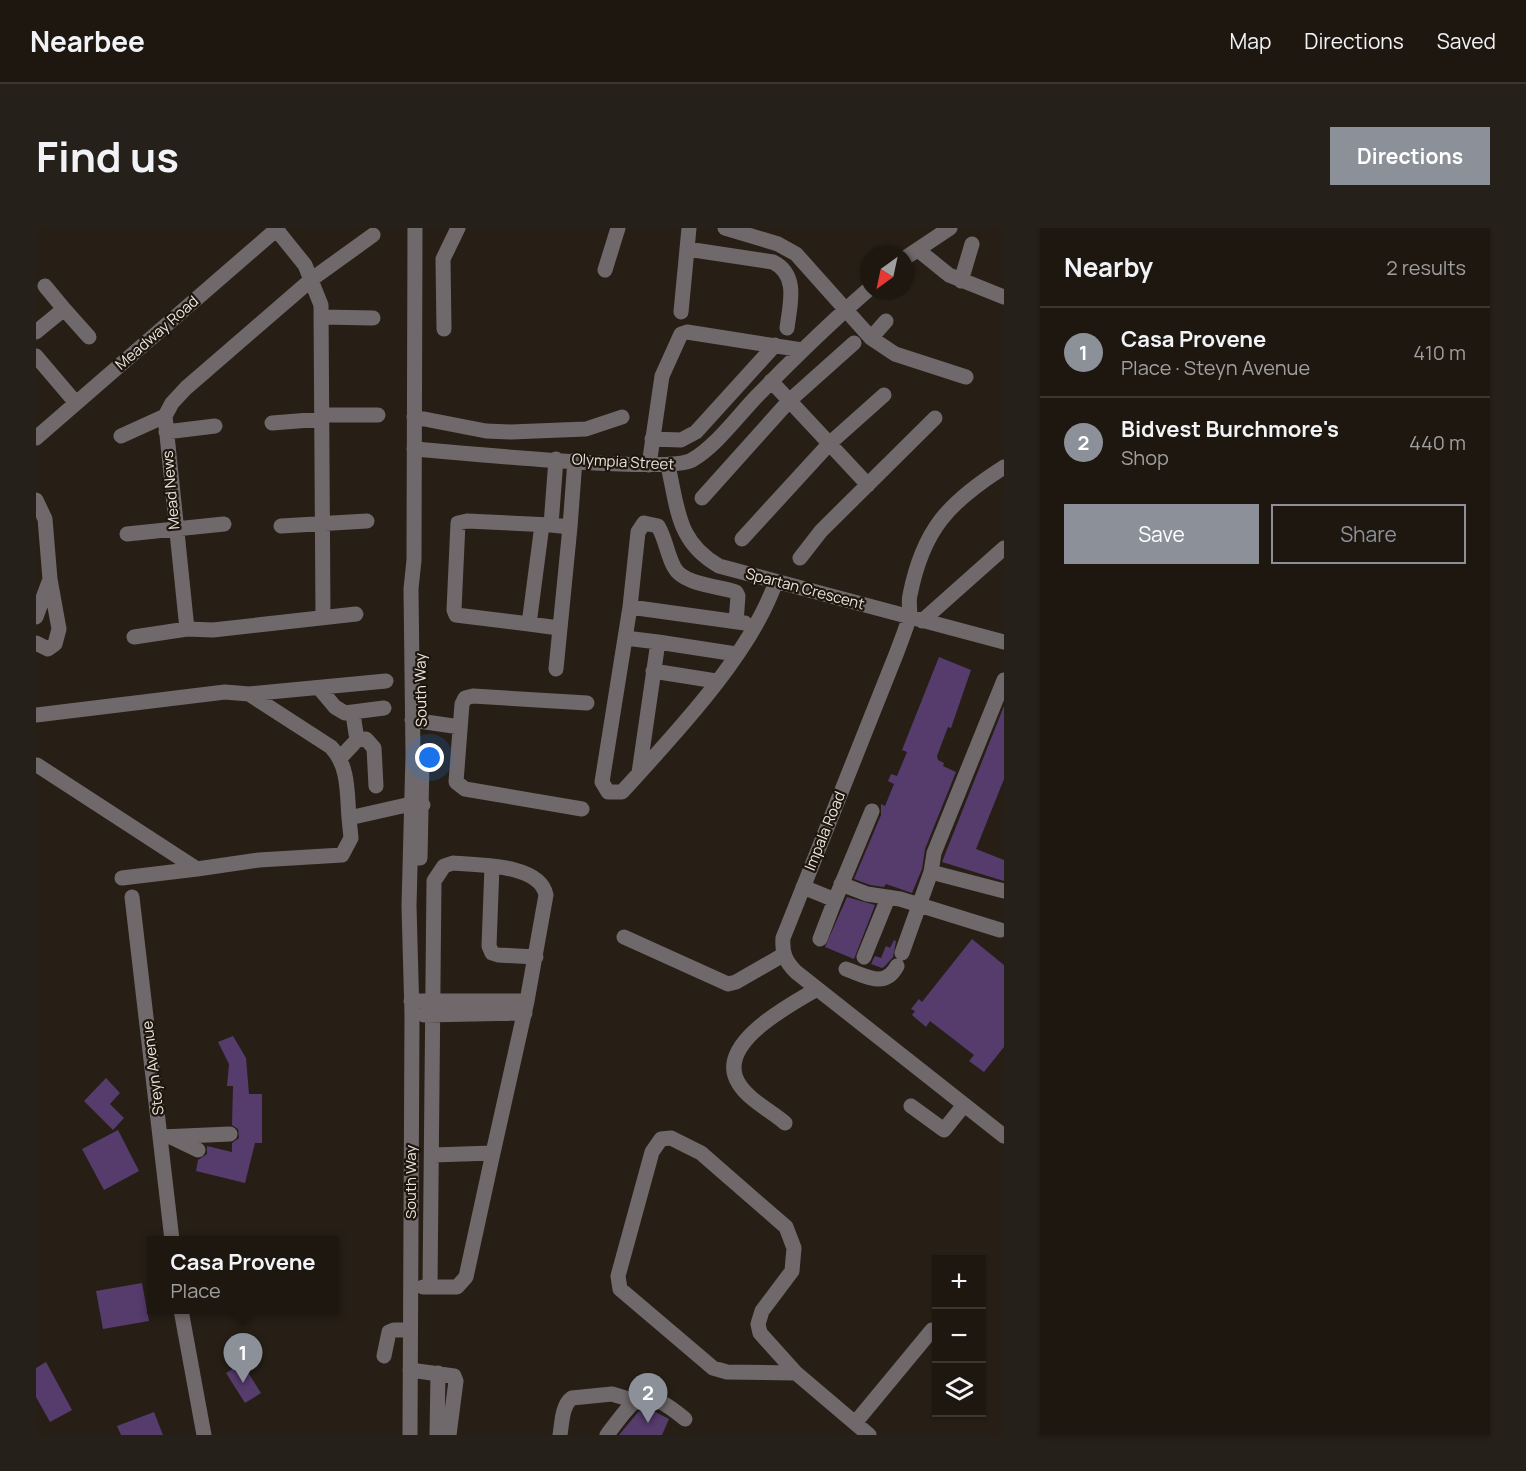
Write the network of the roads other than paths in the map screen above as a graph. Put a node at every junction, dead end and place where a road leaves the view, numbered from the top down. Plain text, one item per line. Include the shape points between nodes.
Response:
1 (415, 228) edge
2 (458, 228) edge
3 (609, 228) edge
4 (618, 228) edge
5 (689, 228) edge
6 (725, 228) edge
7 (950, 228) edge
8 (277, 229) edge
9 (373, 235) dead end
10 (972, 244) dead end
11 (687, 249) junction
12 (914, 252) edge
13 (914, 256) edge
14 (312, 279) junction
15 (961, 281) junction
16 (45, 286) dead end
17 (860, 297) edge
18 (1004, 297) edge
19 (64, 309) junction
20 (846, 309) junction
21 (681, 312) dead end
22 (322, 317) junction
23 (373, 318) dead end
24 (886, 321) dead end
25 (787, 328) dead end
26 (444, 329) dead end
27 (36, 332) edge
28 (89, 337) dead end
29 (870, 338) junction
30 (854, 343) dead end
31 (775, 345) junction
32 (802, 350) junction
33 (39, 366) edge
34 (966, 377) dead end
35 (771, 381) junction
36 (884, 394) dead end
37 (789, 401) junction
38 (76, 403) junction
39 (378, 416) dead end
40 (322, 417) junction
41 (414, 417) junction
42 (622, 417) dead end
43 (935, 418) dead end
44 (272, 423) dead end
45 (165, 424) junction
46 (215, 426) dead end
47 (121, 436) dead end
48 (36, 438) edge
49 (652, 440) junction
50 (829, 444) junction
51 (414, 449) junction
52 (556, 459) junction
53 (575, 460) junction
54 (649, 465) junction
55 (668, 466) junction
56 (1004, 467) edge
57 (868, 485) junction
58 (702, 498) dead end
59 (36, 500) edge
60 (367, 521) dead end
61 (323, 522) junction
62 (224, 524) dead end
63 (547, 525) junction
64 (281, 526) dead end
65 (570, 527) junction
66 (175, 530) junction
67 (127, 534) dead end
68 (742, 539) dead end
69 (1004, 548) edge
70 (800, 558) dead end
71 (50, 579) junction
72 (771, 580) junction
73 (630, 607) junction
74 (356, 614) dead end
75 (36, 617) edge
76 (323, 617) junction
77 (916, 619) junction
78 (759, 621) junction
79 (735, 622) junction
80 (529, 624) junction
81 (559, 628) junction
82 (187, 629) junction
83 (134, 637) dead end
84 (625, 638) junction
85 (658, 642) junction
86 (1004, 642) edge
87 (36, 643) edge
88 (736, 654) junction
89 (556, 669) dead end
90 (654, 671) junction
91 (1004, 680) edge
92 (386, 681) dead end
93 (716, 681) junction
94 (319, 688) junction
95 (249, 694) junction
96 (587, 703) dead end
97 (384, 708) dead end
98 (353, 714) junction
99 (36, 715) edge
100 (417, 721) junction
101 (460, 727) junction
102 (357, 740) junction
103 (340, 757) junction
104 (37, 765) edge
105 (639, 773) junction
106 (376, 786) dead end
107 (417, 805) junction
108 (582, 809) dead end
109 (872, 811) dead end
110 (349, 818) junction
111 (492, 867) junction
112 (197, 869) junction
113 (931, 873) junction
114 (122, 878) dead end
115 (842, 884) junction
116 (803, 887) junction
117 (1004, 891) edge
118 (132, 897) dead end
119 (888, 898) junction
120 (835, 900) junction
121 (920, 905) junction
122 (1000, 930) dead end
123 (624, 937) dead end
124 (820, 939) dead end
125 (783, 955) junction
126 (536, 957) junction
127 (864, 957) dead end
128 (846, 969) dead end
129 (817, 989) junction
130 (434, 1007) junction
131 (526, 1007) junction
132 (412, 1008) junction
133 (964, 1104) junction
134 (911, 1106) dead end
135 (785, 1123) dead end
136 (230, 1134) dead end
137 (1004, 1136) edge
138 (166, 1137) junction
139 (198, 1150) dead end
140 (493, 1153) junction
141 (433, 1155) junction
142 (172, 1236) edge
143 (411, 1287) junction
144 (430, 1287) junction
145 (182, 1314) edge
146 (410, 1330) junction
147 (932, 1330) dead end
148 (384, 1356) dead end
149 (796, 1373) junction
150 (410, 1377) junction
151 (438, 1379) junction
152 (635, 1401) junction
153 (685, 1419) dead end
154 (855, 1423) junction
155 (204, 1435) edge
156 (410, 1435) edge
157 (437, 1435) edge
158 (449, 1435) edge
159 (560, 1435) edge
160 (607, 1435) edge
161 (869, 1435) edge

1 - 41 street, South Way
2 - 26 street via 443,259
3 - 4 street via 603,264
5 - 11 street
6 - 20 street via 788,249
7 - 12 street
8 - 14 street
8 - 38 street, Meadway Road
9 - 14 street
10 - 15 street
11 - 21 street
11 - 25 street via 780,265 792,287
13 - 15 street
14 - 22 street
14 - 45 street via 186,388 172,403
15 - 18 street
16 - 19 street
17 - 20 street, Olympia Street
19 - 27 street
19 - 28 street
20 - 29 street
20 - 32 street, Olympia Street
22 - 23 street
22 - 40 street
24 - 29 street
29 - 34 street via 895,354
30 - 37 street
31 - 32 street
31 - 49 street via 689,437
31 - 49 street via 681,334 662,376
32 - 35 street, Olympia Street
33 - 38 street
35 - 37 street
35 - 55 street, Olympia Street via 699,455 685,464
36 - 50 street
37 - 50 street
37 - 58 street
38 - 48 street, Meadway Road
39 - 40 street
40 - 44 street
40 - 61 street
41 - 42 street via 511,432 586,429
41 - 51 street, South Way
43 - 57 street
45 - 46 street
45 - 47 street
45 - 66 street, Mead News
49 - 54 street
50 - 57 street
50 - 68 street
51 - 52 street, Olympia Street
51 - 100 street, South Way via 414,560 420,590
52 - 53 street, Olympia Street
52 - 63 street
53 - 54 street, Olympia Street
53 - 65 street
54 - 55 street, Olympia Street
55 - 72 street, Spartan Crescent via 681,524 698,552 719,566
56 - 77 street, Impala Road via 966,492 935,526 909,598
57 - 70 street via 821,531
59 - 71 street via 45,519
60 - 61 street
61 - 64 street
61 - 76 street
62 - 66 street
63 - 65 street
63 - 80 street
63 - 80 street via 467,521 457,526 456,615
65 - 81 street
66 - 67 street
66 - 82 street, Mead News
69 - 77 street
71 - 75 street
71 - 87 street via 59,629 55,644 48,649
72 - 77 street, Spartan Crescent
72 - 78 street
73 - 79 street
73 - 79 street via 639,532 644,524 652,524 658,526 665,538 680,575 736,592
73 - 84 street
74 - 76 street
76 - 82 street via 213,630
77 - 86 street, Spartan Crescent
77 - 116 street, Impala Road
78 - 79 street
78 - 88 street
80 - 81 street
81 - 89 street
82 - 83 street
84 - 85 street
84 - 105 street via 602,782 608,792 615,794 622,792
85 - 88 street
85 - 90 street
88 - 93 street
90 - 93 street
90 - 105 street
91 - 113 street via 934,853
92 - 94 street
93 - 105 street
94 - 95 street
94 - 98 street via 335,707
95 - 99 street via 225,692
95 - 103 street via 331,747
96 - 101 street via 473,696 465,698 462,704
97 - 98 street
98 - 102 street
100 - 101 street
100 - 107 street, South Way
101 - 108 street via 456,782 459,786
102 - 103 street
102 - 106 street via 366,739 374,748
103 - 110 street
104 - 112 street
107 - 110 street
107 - 132 street, South Way
109 - 115 street
110 - 112 street via 351,838 342,855
111 - 126 street via 529,874 544,887
111 - 126 street via 489,946 498,955
111 - 130 street via 453,863 437,873
112 - 114 street
113 - 117 street
113 - 121 street
115 - 119 street
115 - 120 street
116 - 120 street
116 - 125 street, Impala Road via 783,938
118 - 138 street, Steyn Avenue
119 - 121 street
119 - 127 street
120 - 124 street
121 - 122 street
121 - 128 street via 892,976 877,980
123 - 125 street via 728,984
125 - 129 street
126 - 131 street
129 - 133 street
129 - 135 street via 764,1021 736,1056 734,1067 739,1085
130 - 131 street
130 - 132 street
130 - 141 street
131 - 140 street
132 - 143 street, South Way
133 - 134 street via 944,1130
133 - 137 street
136 - 138 street
138 - 139 street
138 - 142 street, Steyn Avenue
140 - 141 street
140 - 144 street via 466,1277 457,1287
141 - 144 street
143 - 144 street
143 - 146 street, South Way
145 - 155 street
146 - 148 street via 389,1332
146 - 150 street, South Way
147 - 154 street
149 - 149 street via 713,1368 620,1289 618,1276 652,1152 661,1139 671,1138 701,1153 786,1227 794,1248 792,1271 762,1311 758,1328
149 - 154 street
150 - 151 street
150 - 156 street, South Way
151 - 157 street
151 - 158 street via 450,1374 456,1381
152 - 153 street via 657,1399
152 - 159 street via 612,1394 572,1398 564,1409
152 - 160 street
154 - 161 street

